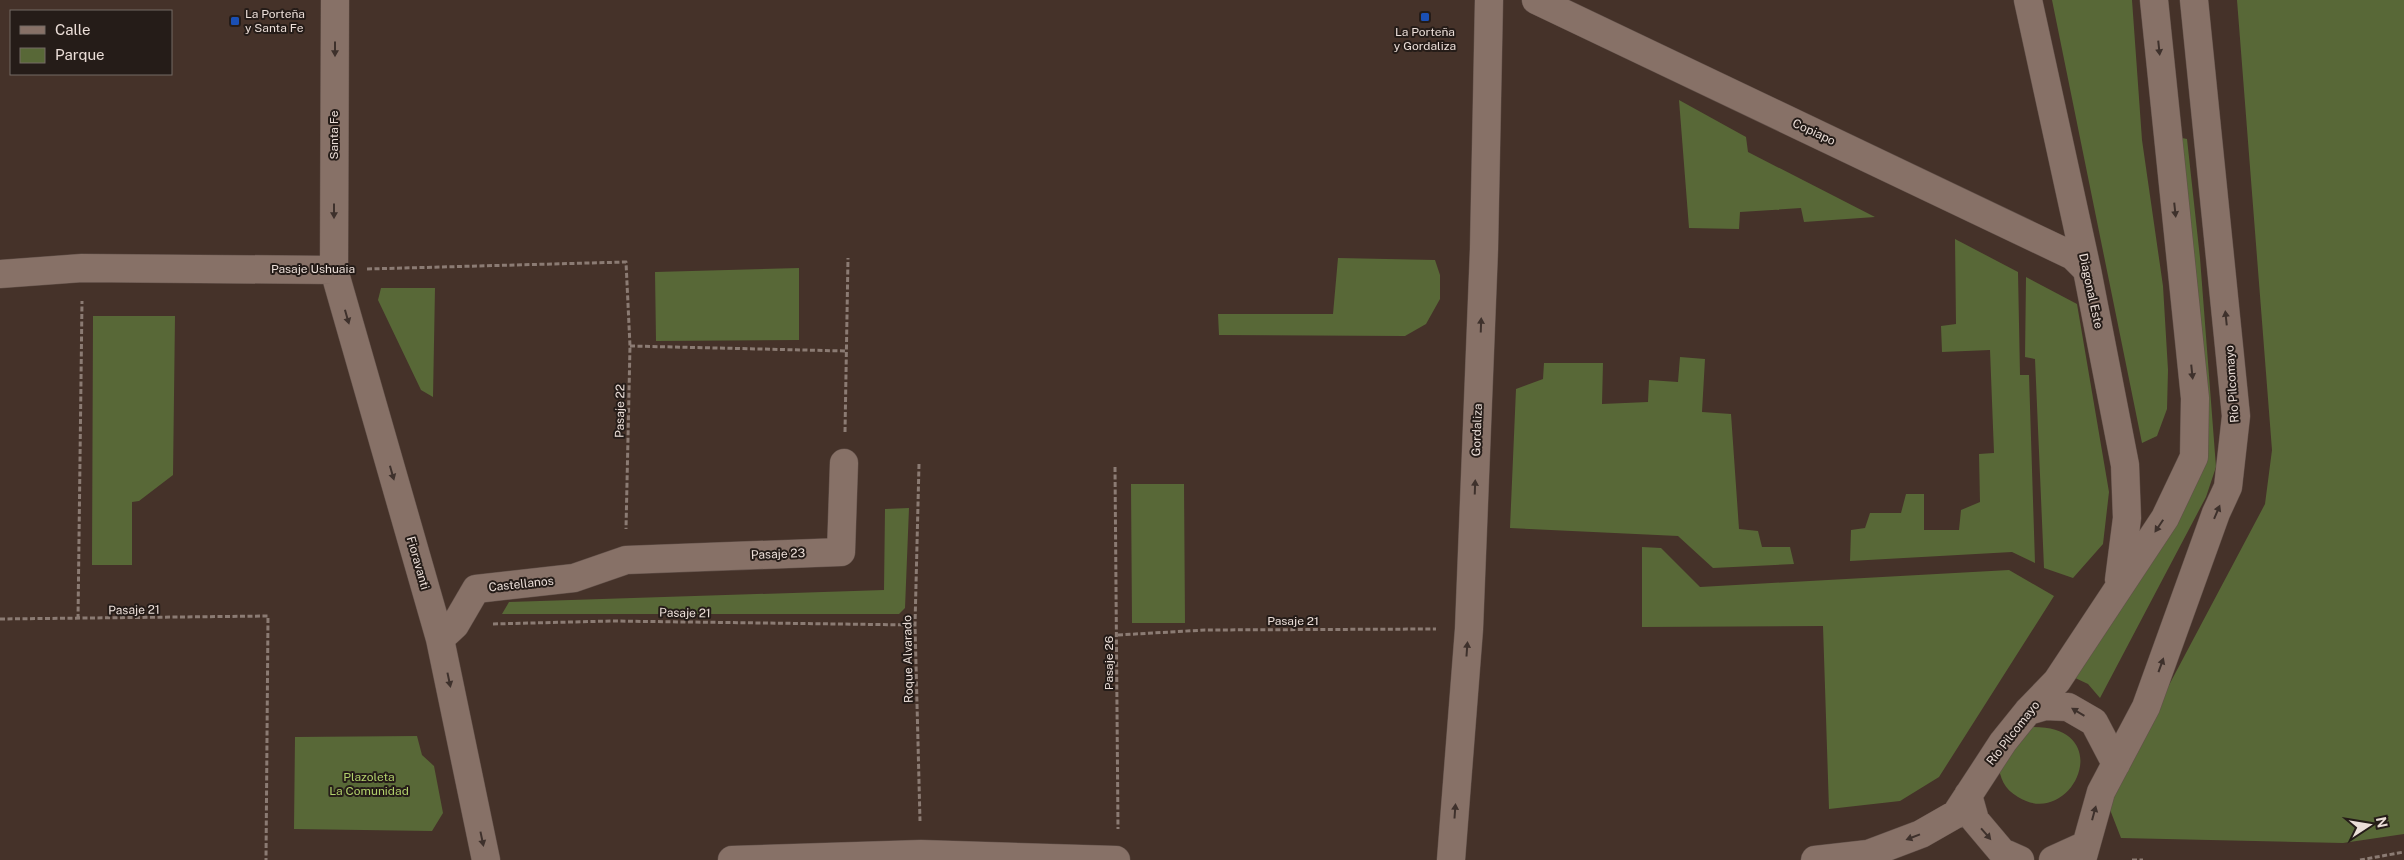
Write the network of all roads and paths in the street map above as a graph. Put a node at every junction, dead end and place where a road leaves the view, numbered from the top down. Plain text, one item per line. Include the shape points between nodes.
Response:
1 (335, 0) edge
2 (1489, 0) edge
3 (1536, 0) edge
4 (2028, 0) edge
5 (2154, 0) edge
6 (2194, 0) edge
7 (848, 258) dead end
8 (626, 262) joint
9 (82, 268) junction
10 (334, 270) junction
11 (2087, 270) junction
12 (0, 274) edge
13 (630, 346) junction
14 (846, 351) junction
15 (844, 463) joint
16 (919, 464) dead end
17 (1114, 467) dead end
18 (626, 560) junction
19 (2118, 586) junction
20 (0, 618) edge
21 (78, 619) junction
22 (915, 625) junction
23 (1469, 629) junction
24 (448, 632) junction
25 (1118, 635) junction
26 (2028, 711) junction
27 (2116, 764) junction
28 (1962, 804) junction
29 (1118, 831) dead end
30 (2404, 852) edge
31 (2084, 853) edge
32 (921, 854) junction
33 (266, 860) edge
34 (486, 860) edge
35 (732, 860) edge
36 (1116, 860) edge
37 (1451, 860) edge
38 (1816, 860) edge
39 (2020, 860) edge
40 (2053, 860) edge
41 (2132, 860) edge
42 (2143, 860) edge
43 (2360, 860) edge

1 -> 10 street, Santa Fe
23 -> 2 street, Gordaliza via 1484,248
3 - 11 street, Copiapo via 2073,256
4 - 11 street, Diagonal Este
5 -> 19 street, Río Pilcomayo via 2195,398 2194,457 2165,518
27 -> 6 street, Río Pilcomayo via 2146,707 2228,487 2232,464 2236,416
7 - 14 path
8 - 10 path, Pasaje Ushuaia
8 - 13 path, Pasaje 22
9 - 10 street, Pasaje Ushuaia
9 - 12 street, Pasaje Ushuaia
9 - 21 path
10 -> 24 street, Fioravanti
11 - 19 street, Diagonal Este via 2125,465 2128,518
13 - 14 path
13 - 18 path, Pasaje 22
14 - 15 path
15 - 18 street, Pasaje 23 via 841,552
16 - 22 path, Roque Alvarado
17 - 25 path, Pasaje 26
18 - 24 street, Castellanos via 574,578 476,589
19 - 26 street, Río Pilcomayo via 2057,681
20 - 21 path, Pasaje 21
21 - 33 path, Pasaje 21 via 268,616
22 - 24 path, Pasaje 21 via 611,621
22 - 32 path, Roque Alvarado
23 - 25 path, Pasaje 21 via 1205,630
37 -> 23 street, Gordaliza
24 -> 34 street, Fioravanti
25 - 29 path, Pasaje 26
27 -> 26 street via 2094,722 2068,706 2045,706
26 - 28 street, Río Pilcomayo
31 -> 27 street, Río Pilcomayo via 2096,805
28 -> 38 street via 1921,834 1868,854
28 -> 39 street via 2002,852
30 - 43 path
31 - 40 street
32 - 35 street
32 - 36 street
41 - 42 path

